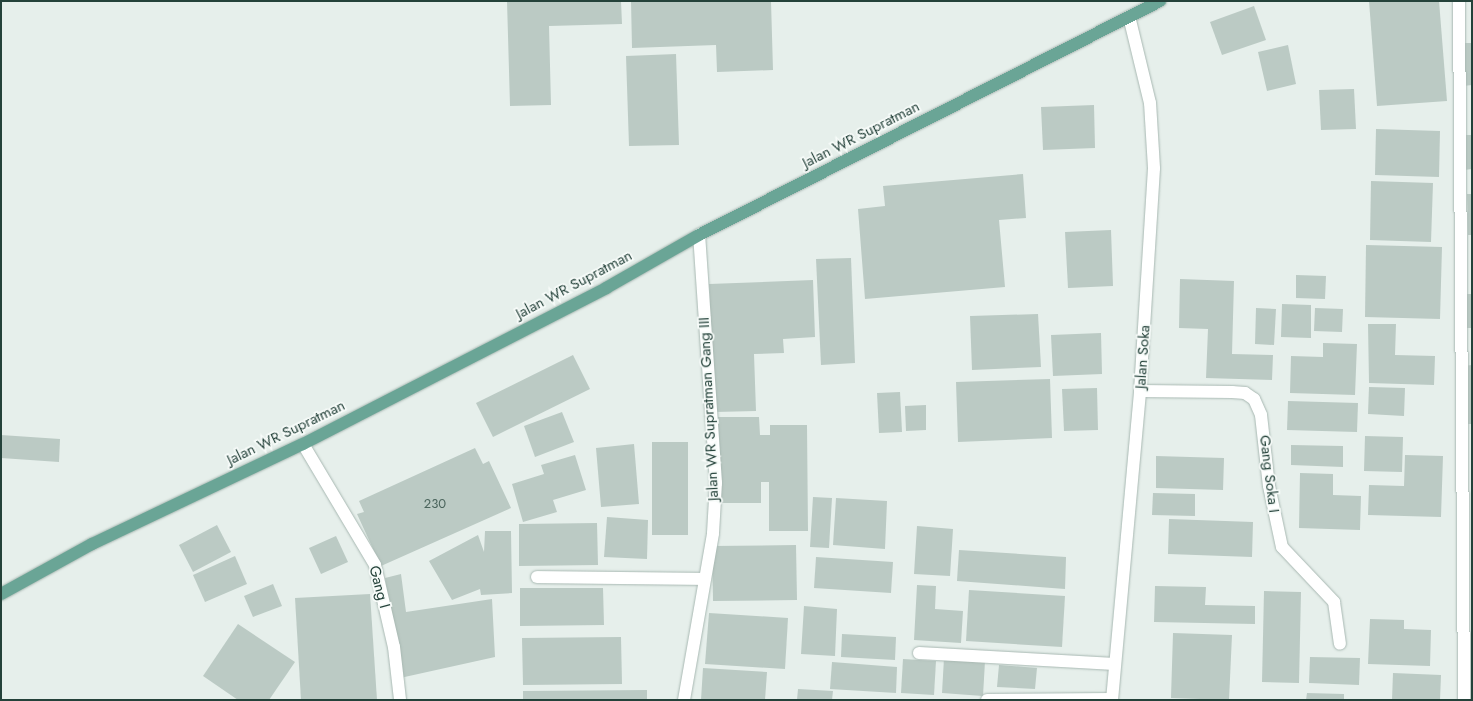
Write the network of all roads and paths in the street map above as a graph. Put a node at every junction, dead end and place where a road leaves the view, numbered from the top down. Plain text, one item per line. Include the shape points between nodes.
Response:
1 (1160, 1) edge
2 (1459, 1) edge
3 (1129, 16) junction
4 (699, 235) junction
5 (1140, 391) junction
6 (303, 444) junction
7 (537, 577) dead end
8 (704, 579) junction
9 (1, 594) edge
10 (1340, 644) dead end
11 (918, 653) dead end
12 (1115, 664) junction
13 (400, 700) edge
14 (684, 700) edge
15 (986, 700) edge
16 (1112, 700) edge
17 (1464, 700) edge

1 - 3 main road, Jalan WR Supratman
2 - 17 street
3 - 4 main road, Jalan WR Supratman
3 - 5 street, Jalan Soka via 1150,103 1154,134
4 - 6 main road, Jalan WR Supratman via 586,298
4 - 8 street, Jalan WR Supratman Gang III via 716,483 713,534
5 - 10 street, Gang Soka I via 1232,392 1245,394 1254,399 1261,415 1269,486 1282,546 1334,602
5 - 12 street, Jalan Soka
6 - 9 main road, Jalan WR Supratman via 92,544
6 - 13 street, Gang I via 375,565 394,647
7 - 8 street
8 - 14 street, Jalan WR Supratman Gang III
11 - 12 street
12 - 16 street, Jalan Soka
15 - 16 street

